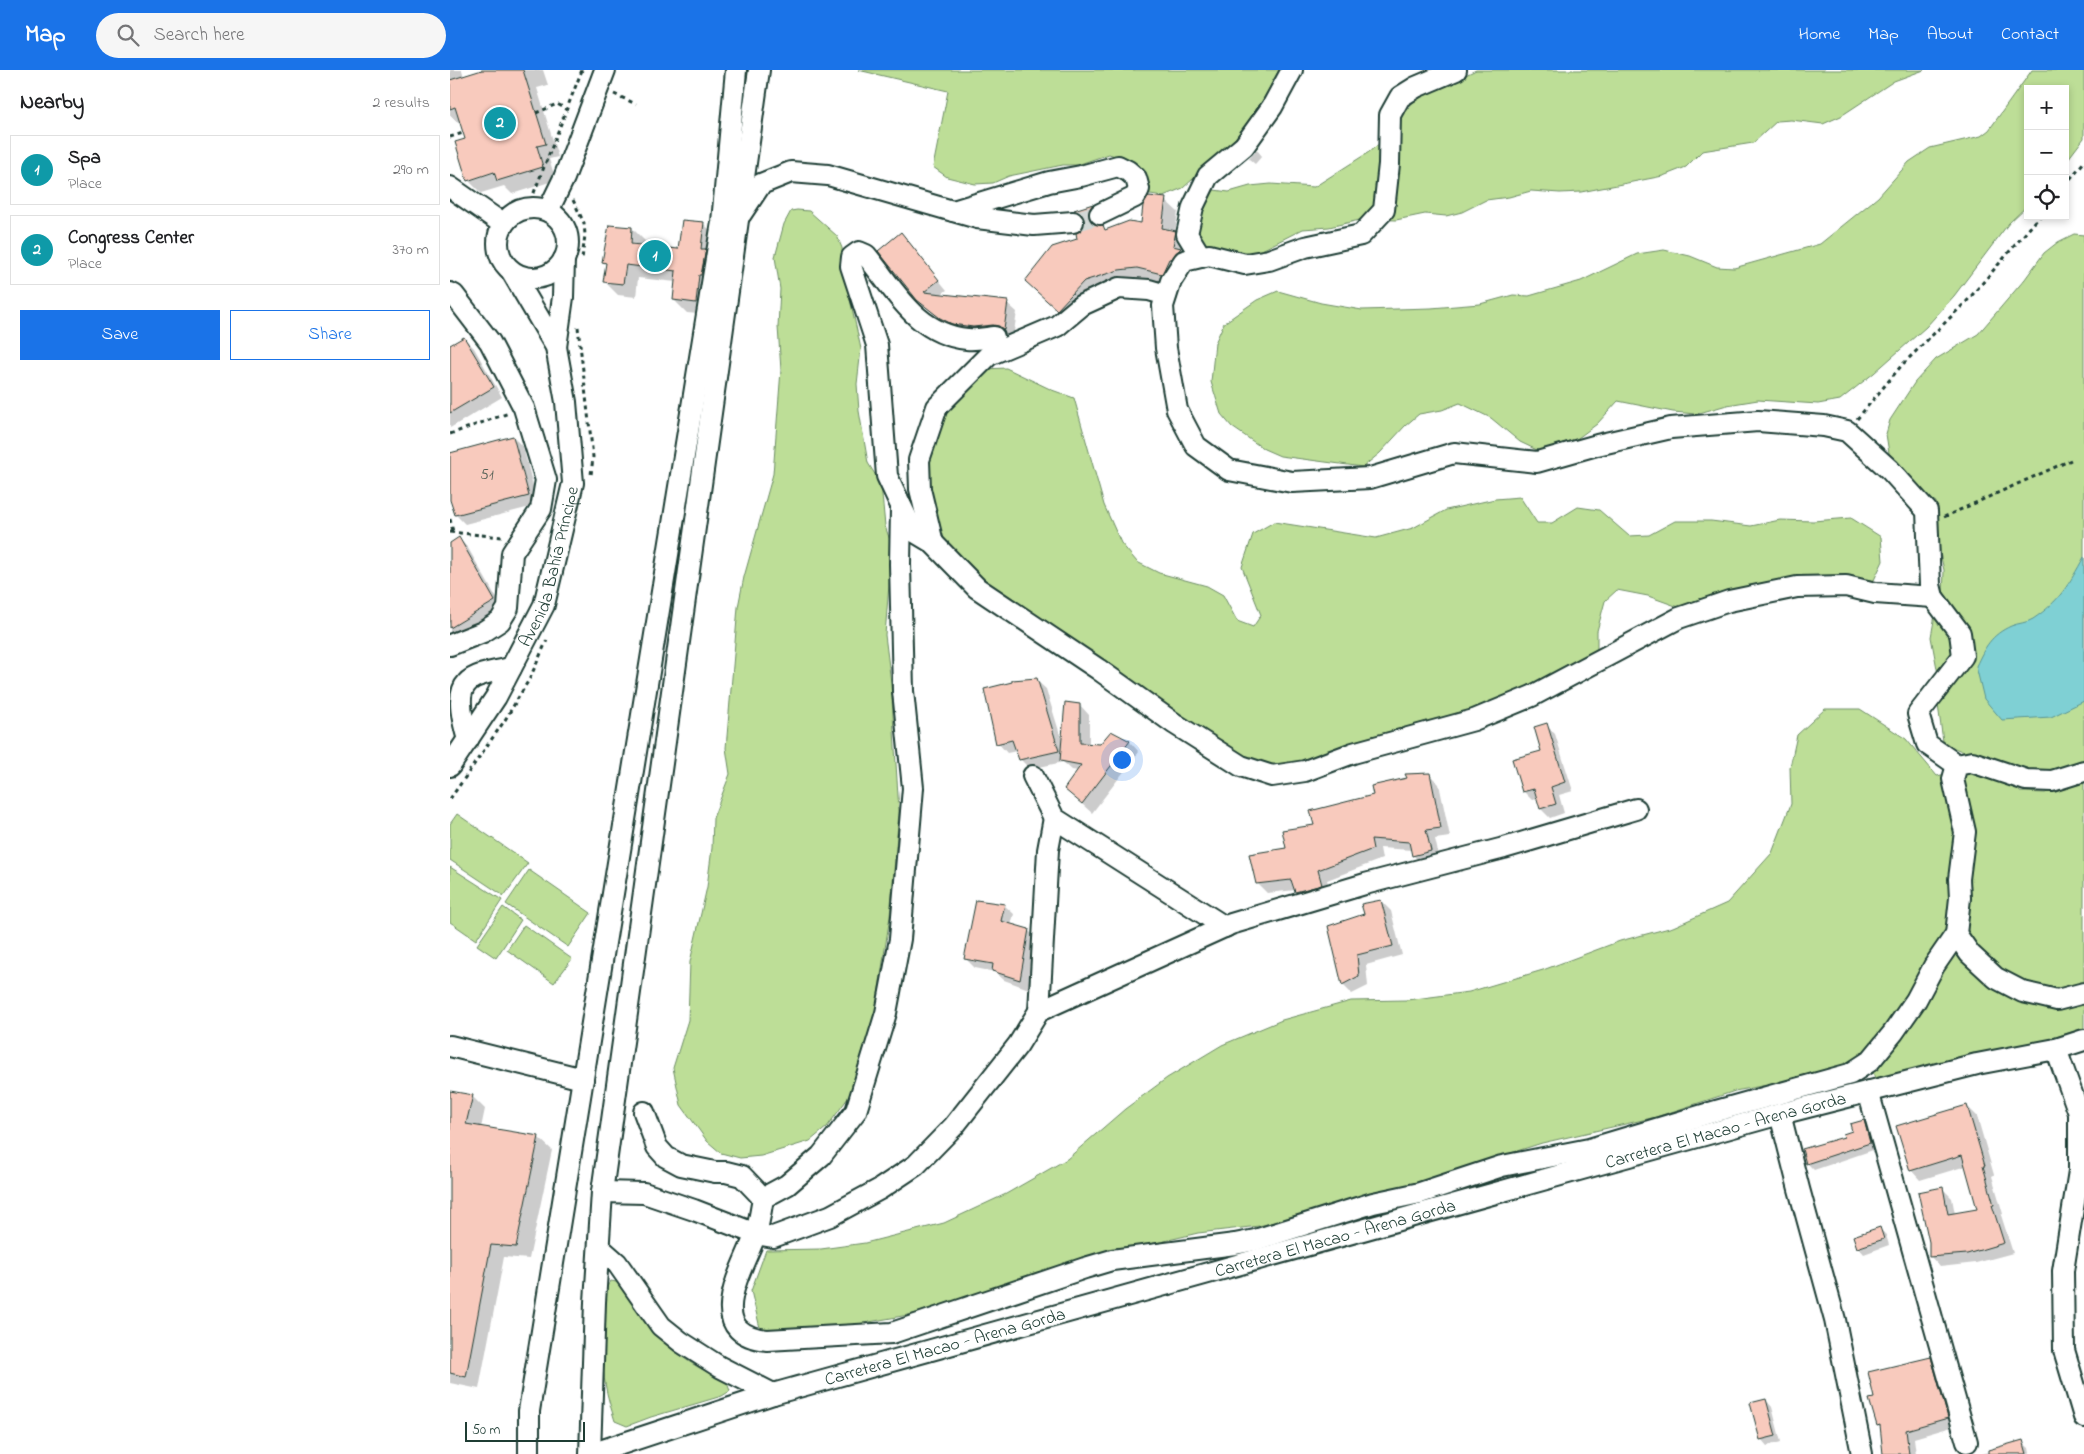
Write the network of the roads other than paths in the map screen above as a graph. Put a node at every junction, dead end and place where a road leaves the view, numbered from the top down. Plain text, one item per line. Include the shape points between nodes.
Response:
1 (605, 70) edge
2 (736, 70) edge
3 (758, 70) edge
4 (1292, 70) edge
5 (1456, 70) edge
6 (450, 187) edge
7 (548, 211) junction
8 (953, 211) junction
9 (1100, 214) tunnel mouth
10 (738, 218) junction
11 (1073, 222) tunnel mouth
12 (503, 224) junction
13 (1201, 257) junction
14 (564, 259) junction
15 (512, 272) junction
16 (450, 293) edge
17 (1166, 295) junction
18 (994, 337) dead end
19 (556, 347) junction
20 (901, 505) junction
21 (933, 543) junction
22 (1934, 597) junction
23 (450, 645) edge
24 (511, 668) junction
25 (468, 740) junction
26 (1957, 765) junction
27 (450, 766) edge
28 (2084, 771) edge
29 (1033, 776) dead end
30 (1636, 809) dead end
31 (1054, 818) junction
32 (1225, 927) junction
33 (1956, 934) junction
34 (2084, 993) edge
35 (1039, 1011) junction
36 (2084, 1040) edge
37 (450, 1046) edge
38 (2056, 1048) junction
39 (583, 1079) junction
40 (1868, 1091) junction
41 (644, 1112) dead end
42 (1780, 1114) junction
43 (602, 1192) junction
44 (763, 1198) junction
45 (756, 1234) junction
46 (600, 1248) junction
47 (773, 1394) junction
48 (2084, 1416) edge
49 (1967, 1442) dead end
50 (529, 1454) edge
51 (590, 1454) edge
52 (1862, 1454) edge

1 - 7 street
2 - 39 street via 722,222
3 - 10 street
4 - 13 street via 1272,107 1244,146 1208,176 1193,208 1187,234
5 - 13 street via 1400,97 1390,115 1384,210 1361,235 1245,264 1209,255
6 - 12 street
7 - 12 street via 519,210
7 - 14 street via 564,226 568,248
8 - 9 street via 1049,182 1118,166 1128,170 1138,183 1135,197
8 - 10 street via 828,175 792,172 761,184
8 - 11 street via 977,218 1034,225
10 - 43 street
12 - 15 street via 499,233 500,255
13 - 17 street via 1184,261
14 - 15 street via 557,269 535,278
14 - 19 street, Avenida Bahía Príncipe via 564,297
15 - 19 street, Avenida Bahía Príncipe
16 - 23 street via 490,342 524,408 546,480 541,509 512,553 508,608 500,621 483,632
17 - 21 street via 1119,288 1082,305 1057,326 989,355 937,407 920,460 920,489
17 - 22 street via 1163,306 1166,348 1177,410 1196,446 1228,470 1292,482 1370,478 1454,453 1537,462 1671,428 1758,422 1824,426 1847,431 1890,470 1927,511 1930,585
18 - 20 street via 968,339 949,336 919,321 902,304 866,255 858,252 852,257 851,266 877,346 887,476
19 - 24 street, Avenida Bahía Príncipe via 566,402 573,483 544,605
20 - 21 street via 913,531
20 - 44 street via 903,691 913,788 900,939 886,1013 856,1111 821,1156 787,1185
21 - 22 street via 977,588 1175,724 1241,766 1272,776 1305,771 1353,753 1474,720 1532,696 1679,618 1729,601 1797,587 1846,586 1875,594
22 - 26 street via 1960,633 1963,656 1918,714 1927,744
24 - 25 street, Avenida Bahía Príncipe
24 - 25 street via 486,673 467,682 462,690 462,717
25 - 27 street, Avenida Bahía Príncipe
26 - 28 street via 1972,762 2026,780 2052,781
26 - 33 street via 1953,779 1965,832
29 - 31 street
30 - 32 street via 1504,848 1364,884
31 - 32 street
31 - 35 street via 1048,850
32 - 35 street
33 - 34 street via 1970,954 1996,978 2023,992 2057,1000
33 - 45 street via 1893,1033 1870,1061 1850,1074 1589,1149 1502,1166 1420,1194 1373,1203 1255,1240 1112,1260 892,1333 767,1340 741,1331 730,1316 732,1297
35 - 45 street via 1018,1045 954,1126 916,1165 830,1216 773,1237
36 - 38 street, Carretera El Macao - Arena Gorda
37 - 39 street
38 - 40 street, Carretera El Macao - Arena Gorda
38 - 48 street via 2079,1113 2079,1171 2063,1271 2064,1350
39 - 50 street via 530,1411
40 - 42 street, Carretera El Macao - Arena Gorda
40 - 49 street
41 - 44 street via 657,1147 666,1157 681,1165 742,1176
42 - 47 street, Carretera El Macao - Arena Gorda
42 - 52 street via 1835,1320
43 - 45 street via 644,1193
43 - 46 street
44 - 45 street
46 - 47 street via 617,1263 662,1326 720,1368
46 - 51 street
47 - 51 street, Carretera El Macao - Arena Gorda

